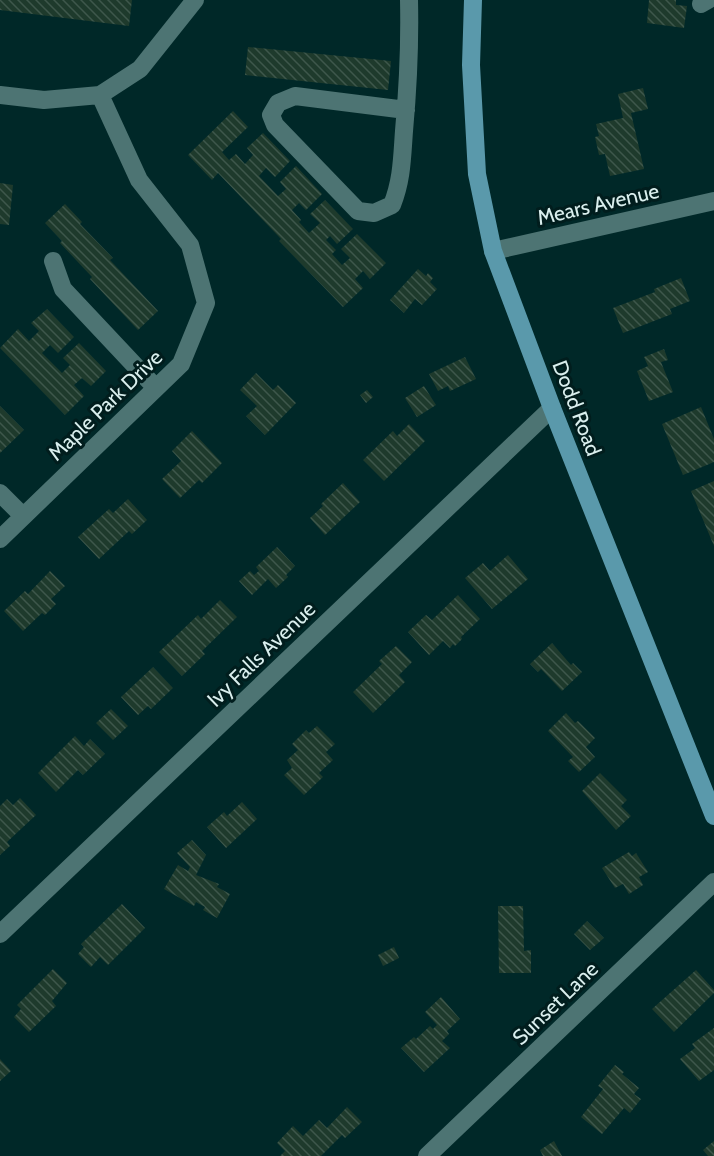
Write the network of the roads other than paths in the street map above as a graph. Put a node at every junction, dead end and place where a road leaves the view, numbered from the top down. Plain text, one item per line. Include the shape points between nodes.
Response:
1 (195, 0) edge
2 (409, 0) edge
3 (473, 0) edge
4 (0, 95) edge
5 (100, 95) junction
6 (406, 110) junction
7 (714, 201) edge
8 (493, 251) junction
9 (53, 261) dead end
10 (156, 388) junction
11 (552, 408) junction
12 (0, 493) edge
13 (23, 516) junction
14 (0, 539) edge
15 (714, 816) edge
16 (714, 882) edge
17 (0, 934) edge
18 (427, 1156) edge

1 - 5 street via 140,69
2 - 6 street
3 - 8 main road, Dodd Road via 471,65 477,174
4 - 5 street via 44,100
5 - 10 street, Maple Park Drive via 139,180 190,245 206,303 181,364
6 - 6 street via 400,186 392,205 374,213 358,211 275,125 271,115 278,103 295,96
7 - 8 street, Mears Avenue
8 - 11 main road, Dodd Road
9 - 10 street via 63,289
10 - 13 street, Maple Park Drive
11 - 15 main road, Dodd Road
11 - 17 street, Ivy Falls Avenue
12 - 13 street
13 - 14 street, Maple Park Drive
16 - 18 street, Sunset Lane

